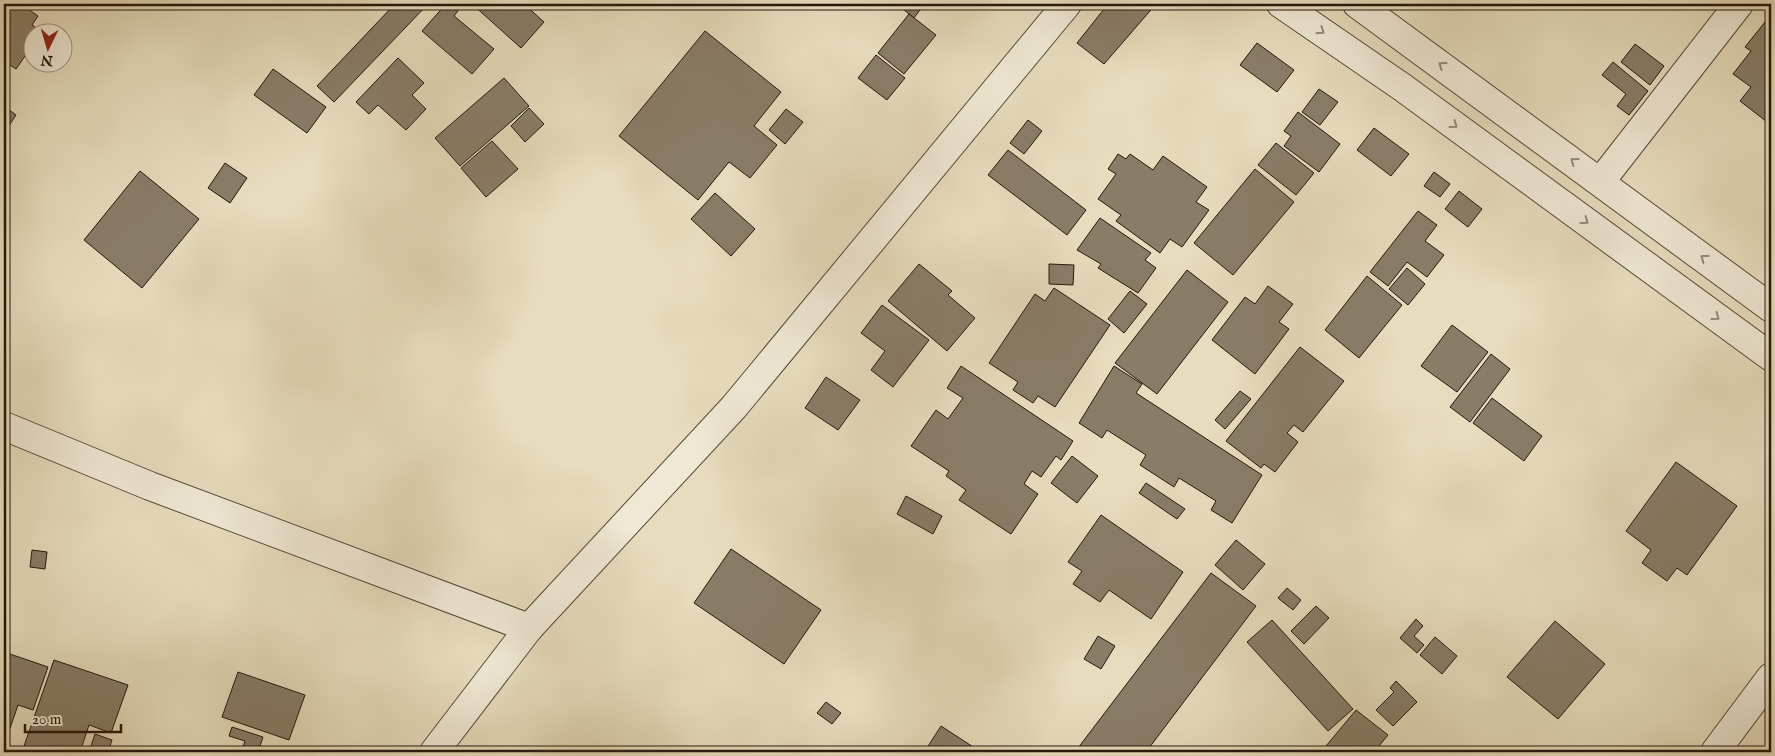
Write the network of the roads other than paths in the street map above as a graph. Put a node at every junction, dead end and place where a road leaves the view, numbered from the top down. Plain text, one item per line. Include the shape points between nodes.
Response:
1 (1068, 4) edge
2 (1281, 4) edge
3 (1357, 4) edge
4 (1739, 4) edge
5 (1601, 181) junction
6 (1771, 308) edge
7 (1771, 357) edge
8 (4, 426) edge
9 (529, 628) junction
10 (1771, 677) edge
11 (434, 752) edge
12 (1715, 752) edge

1 - 9 street via 734,407
2 -> 7 street via 1402,87
5 -> 3 street
4 - 5 street
6 -> 5 street
8 - 9 street via 150,486
9 - 11 street
10 - 12 street

